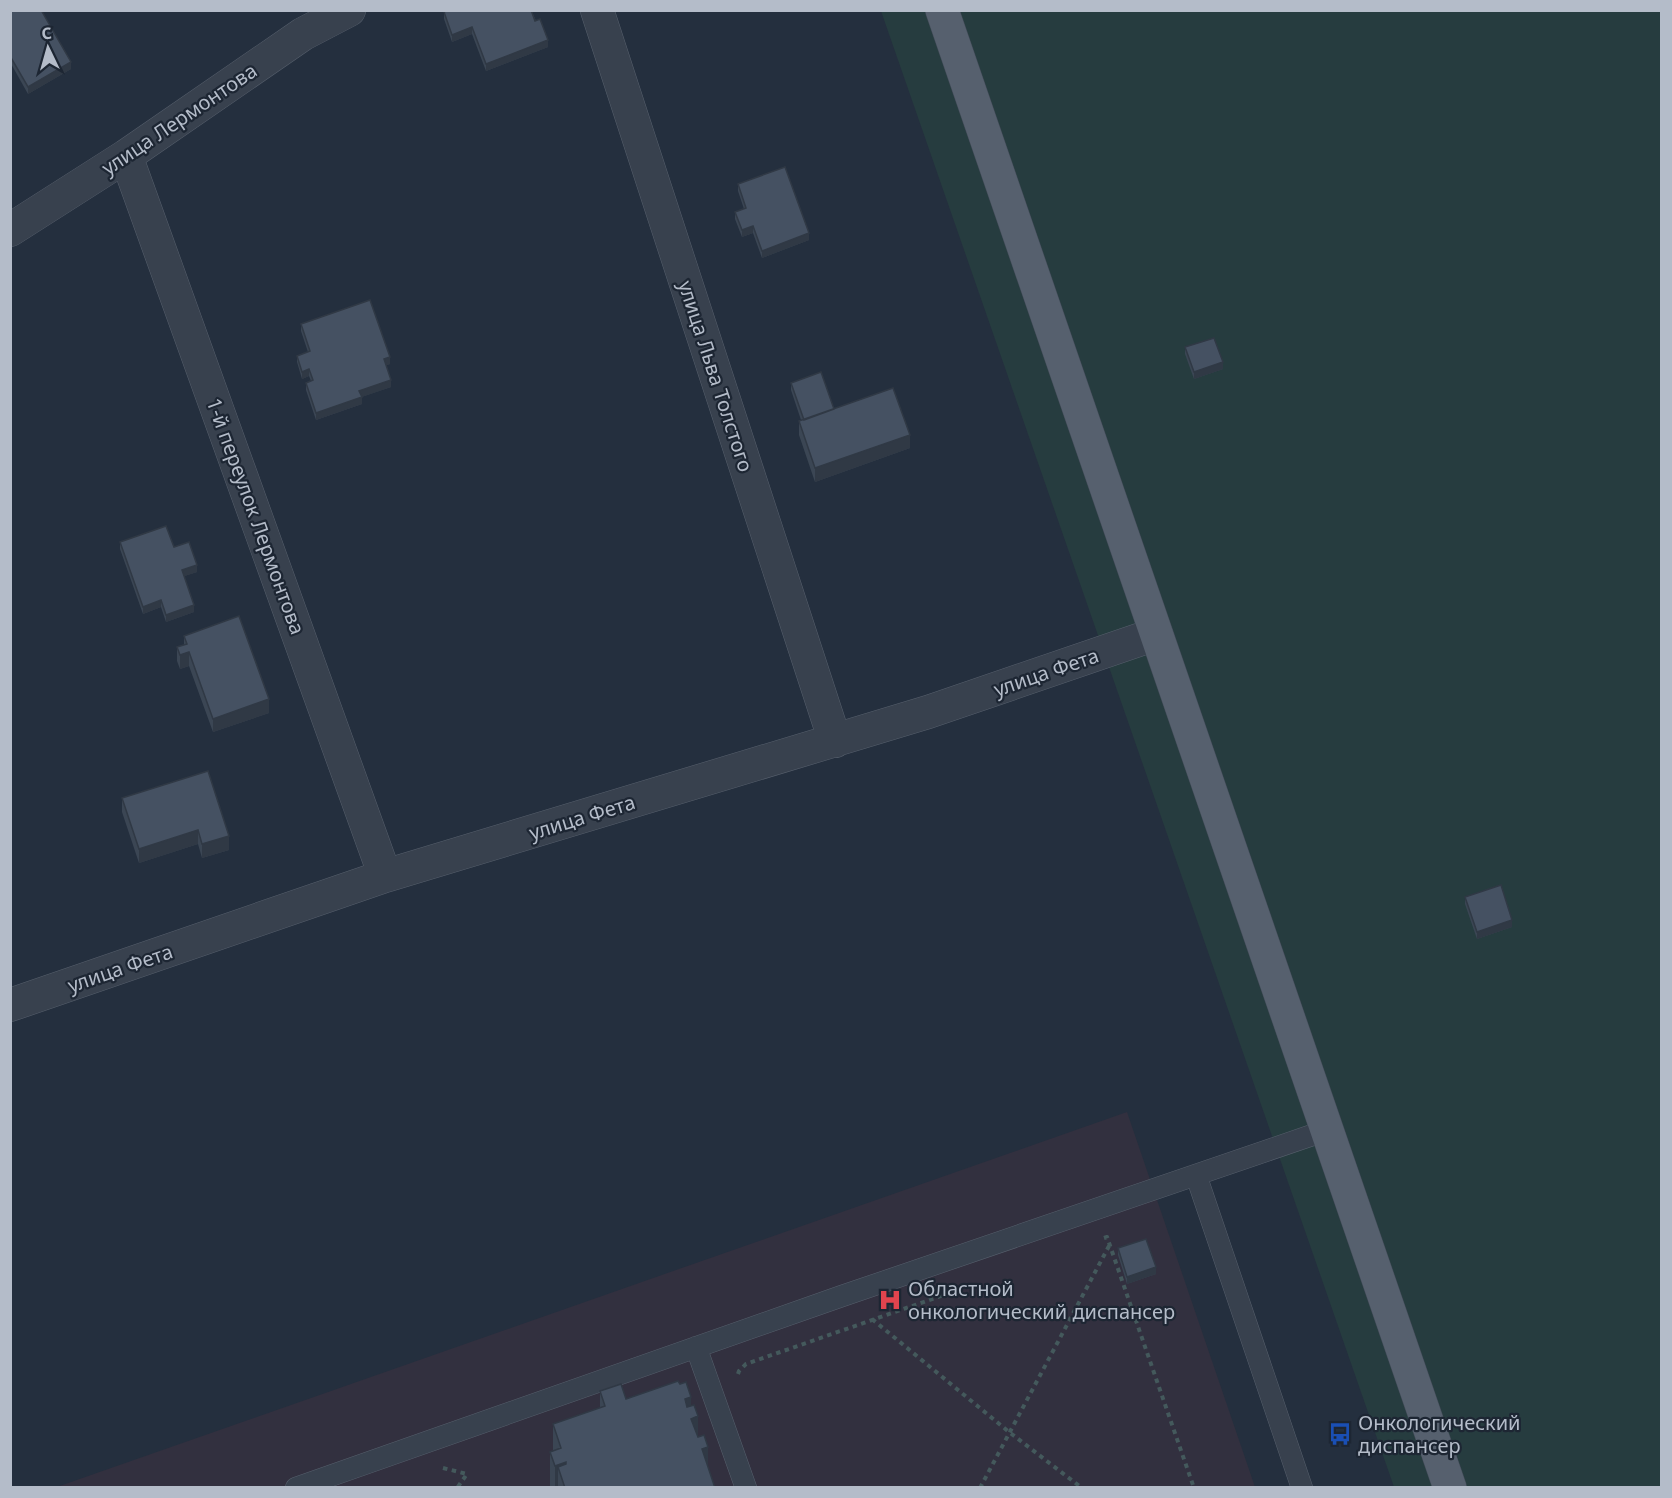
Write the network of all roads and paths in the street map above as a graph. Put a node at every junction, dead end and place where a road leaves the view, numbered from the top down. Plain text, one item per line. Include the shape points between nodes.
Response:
1 (349, 10) edge
2 (597, 10) edge
3 (942, 10) edge
4 (126, 156) junction
5 (10, 230) edge
6 (1156, 634) junction
7 (835, 741) junction
8 (386, 876) junction
9 (10, 1005) edge
10 (1327, 1130) junction
11 (1196, 1175) junction
12 (1096, 1241) dead end
13 (1110, 1245) junction
14 (962, 1288) dead end
15 (843, 1296) junction
16 (873, 1320) junction
17 (696, 1347) junction
18 (737, 1377) dead end
19 (1009, 1432) junction
20 (440, 1469) dead end
21 (296, 1488) edge
22 (457, 1488) edge
23 (746, 1488) edge
24 (980, 1488) edge
25 (1082, 1488) edge
26 (1194, 1488) edge
27 (1302, 1488) edge
28 (1450, 1488) edge

1 - 4 street, улица Лермонтова via 303,34
2 - 7 street, улица Льва Толстого
3 - 6 main road
4 - 5 street, улица Лермонтова
4 - 8 street, 1-й переулок Лермонтова
6 - 7 street, улица Фета
6 - 10 main road
7 - 8 street, улица Фета
8 - 9 street, улица Фета
10 - 11 lane
10 - 28 main road
11 - 15 lane
11 - 27 lane
12 - 13 path via 1107,1237
13 - 19 path
13 - 26 path
14 - 16 path
15 - 16 path
15 - 17 lane
16 - 18 path via 746,1364
16 - 19 path
17 - 21 lane
17 - 23 lane
19 - 24 path
19 - 25 path
20 - 22 path via 467,1474

